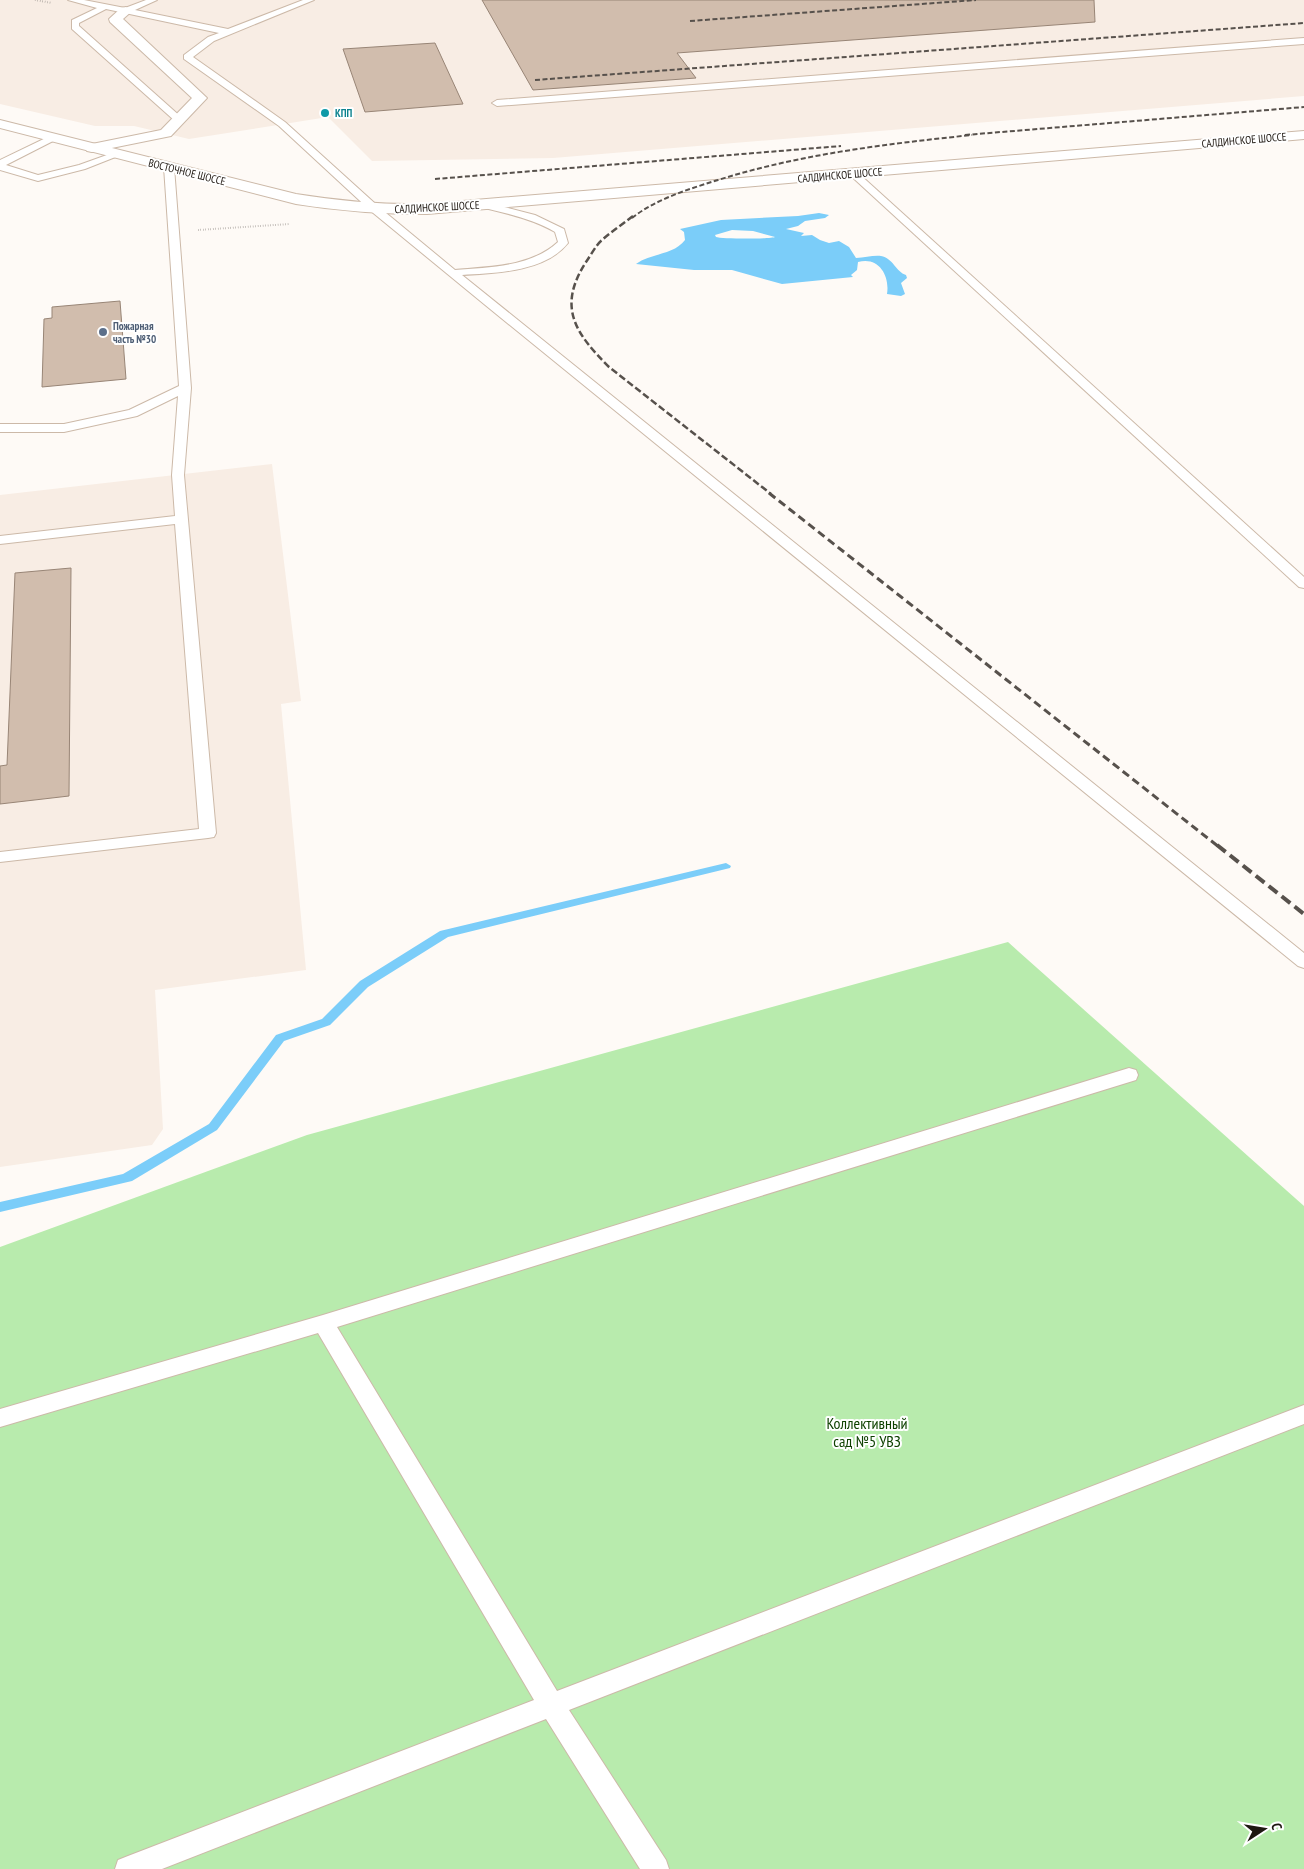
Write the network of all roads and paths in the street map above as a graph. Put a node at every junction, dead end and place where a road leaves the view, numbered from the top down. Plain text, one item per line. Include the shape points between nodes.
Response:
1 (72, 0) edge
2 (153, 0) edge
3 (310, 0) edge
4 (104, 7) junction
5 (126, 11) junction
6 (228, 32) junction
7 (1304, 41) edge
8 (497, 103) dead end
9 (178, 120) junction
10 (0, 124) edge
11 (1304, 135) edge
12 (52, 138) junction
13 (92, 148) junction
14 (118, 154) junction
15 (168, 167) junction
16 (854, 174) junction
17 (481, 204) junction
18 (376, 210) junction
19 (290, 224) dead end
20 (173, 231) junction
21 (454, 273) junction
22 (185, 388) junction
23 (0, 428) edge
24 (182, 519) junction
25 (0, 540) edge
26 (1304, 584) edge
27 (0, 857) edge
28 (1304, 962) edge
29 (1129, 1075) dead end
30 (324, 1323) junction
31 (1304, 1414) edge
32 (0, 1418) edge
33 (551, 1706) junction
34 (128, 1869) edge
35 (656, 1869) edge

1 - 4 lane
2 - 5 lane
3 - 6 lane
4 - 5 lane
4 - 9 lane via 80,18 75,27
5 - 6 lane
5 - 9 main road via 114,18 200,98
6 - 18 lane via 211,39 187,57 282,124
7 - 8 lane
9 - 13 main road via 166,133
10 - 12 main road, ВОСТОЧНОЕ ШОССЕ
11 - 16 main road, САЛДИНСКОЕ ШОССЕ
12 - 13 main road, ВОСТОЧНОЕ ШОССЕ
12 - 14 lane via 0,164 4,169 38,178
13 - 14 main road, ВОСТОЧНОЕ ШОССЕ
14 - 15 main road, ВОСТОЧНОЕ ШОССЕ
15 - 18 main road, ВОСТОЧНОЕ ШОССЕ via 296,199
15 - 20 lane
16 - 17 main road, САЛДИНСКОЕ ШОССЕ
16 - 26 lane
17 - 18 main road, САЛДИНСКОЕ ШОССЕ
17 - 21 lane via 548,224 560,231 563,243 539,259
18 - 21 lane
19 - 20 path
20 - 22 lane
21 - 28 lane
22 - 23 lane via 133,413 64,428
22 - 24 lane via 178,475
24 - 25 lane
24 - 27 lane via 208,833
29 - 30 lane
30 - 32 lane
30 - 33 lane
31 - 33 lane
33 - 34 lane
33 - 35 lane

